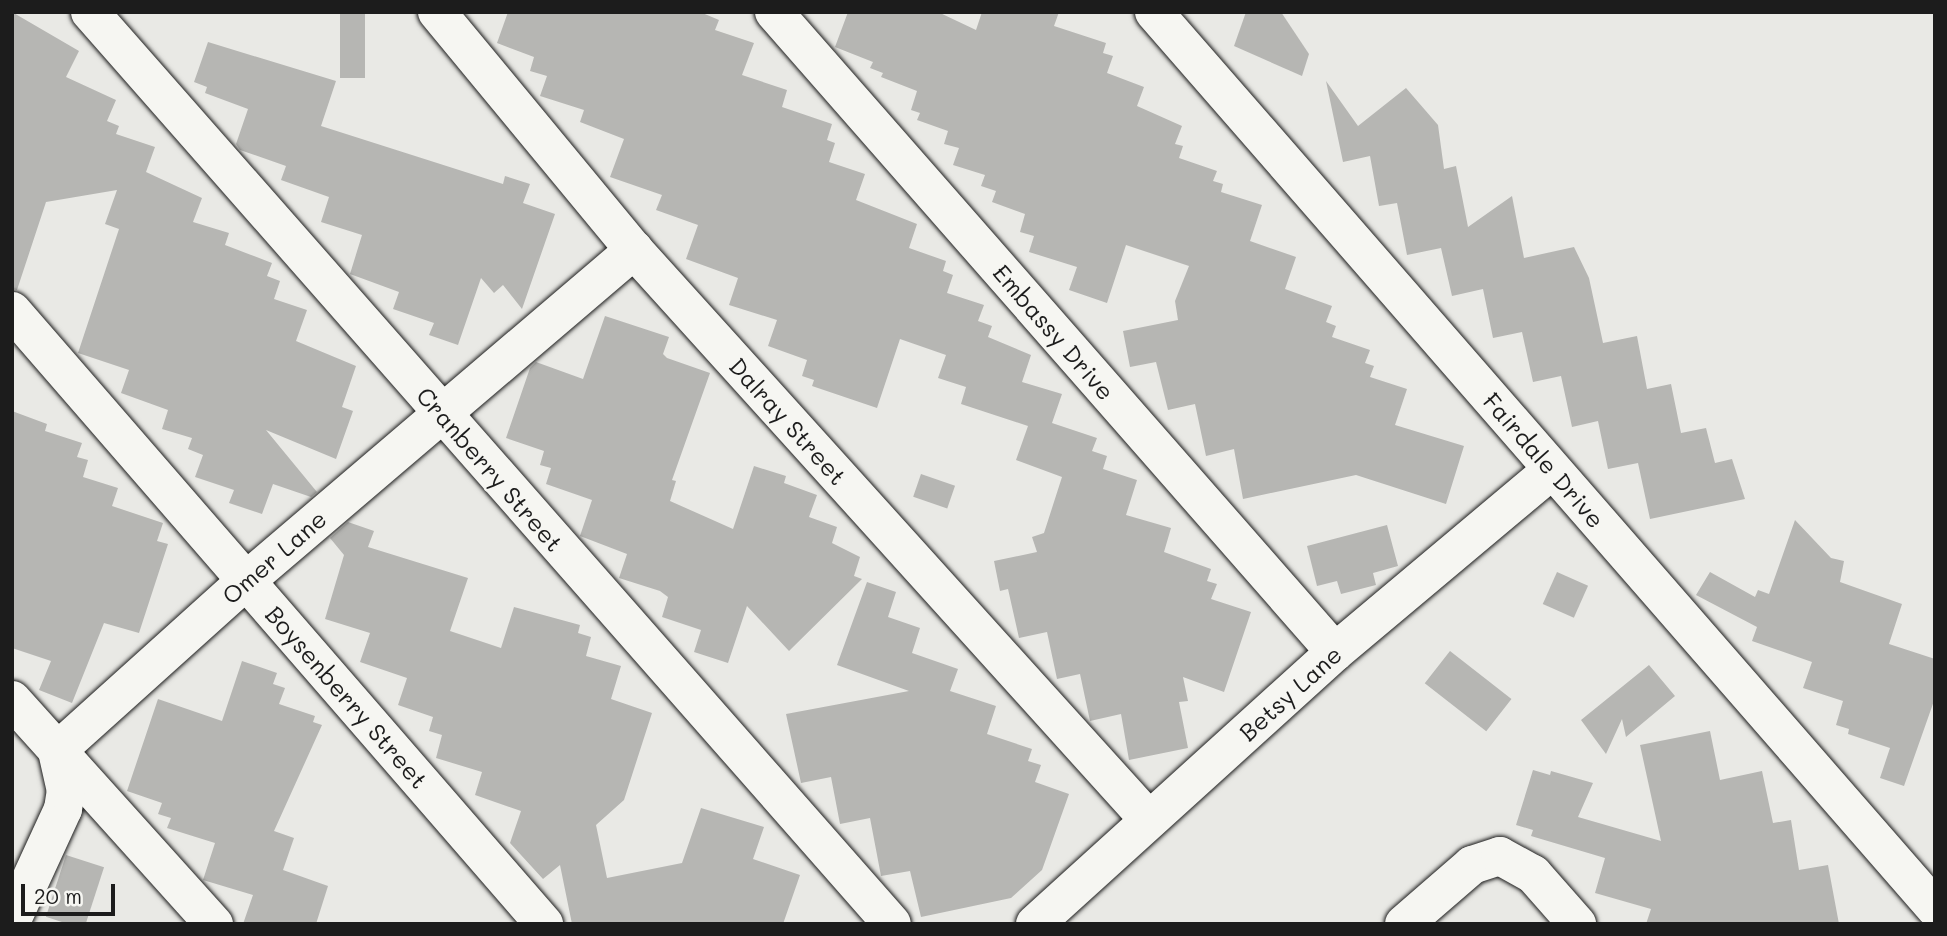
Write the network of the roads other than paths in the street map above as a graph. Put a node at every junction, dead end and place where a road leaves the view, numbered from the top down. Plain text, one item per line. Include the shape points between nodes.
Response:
1 (90, 12) edge
2 (437, 12) edge
3 (774, 12) edge
4 (1154, 12) edge
5 (634, 250) junction
6 (12, 311) edge
7 (440, 414) junction
8 (1552, 470) junction
9 (247, 580) junction
10 (1335, 652) junction
11 (12, 700) edge
12 (57, 751) junction
13 (1149, 820) junction
14 (1935, 908) edge
15 (12, 920) edge
16 (214, 924) edge
17 (544, 924) edge
18 (892, 924) edge
19 (1035, 924) edge
20 (1404, 924) edge
21 (1577, 924) edge

1 - 7 street, Cranberry Street
2 - 5 street, Dalray Street
3 - 10 street, Embassy Drive
4 - 8 street, Fairdale Drive
5 - 7 street, Omer Lane
5 - 13 street, Dalray Street
6 - 9 street, Boysenberry Street
7 - 9 street, Omer Lane
7 - 18 street, Cranberry Street
8 - 10 street, Betsy Lane
8 - 14 street, Fairdale Drive
9 - 12 street, Omer Lane
9 - 17 street, Boysenberry Street
10 - 13 street, Betsy Lane
11 - 12 street
12 - 15 street via 66,791 63,809
12 - 16 street
13 - 19 street, Betsy Lane
20 - 21 street via 1472,865 1500,856 1520,864

